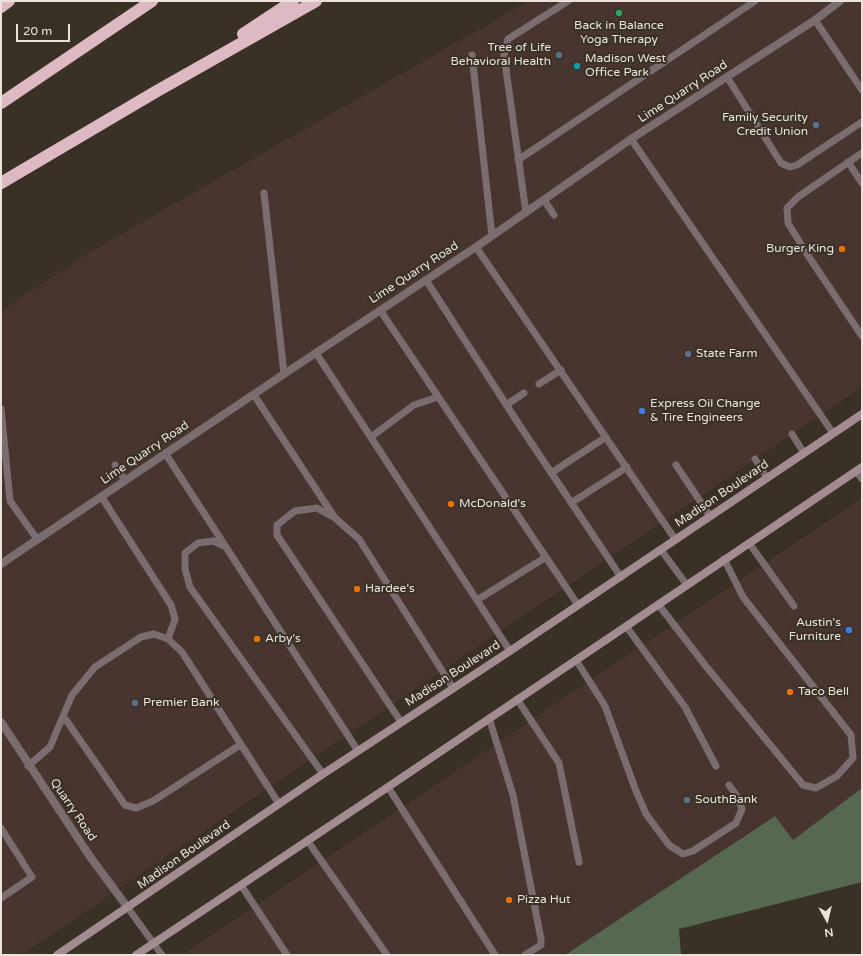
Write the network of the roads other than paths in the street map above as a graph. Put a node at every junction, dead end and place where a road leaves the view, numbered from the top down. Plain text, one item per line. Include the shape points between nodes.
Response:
1 (9, 1) edge
2 (152, 1) edge
3 (293, 1) edge
4 (316, 1) edge
5 (568, 1) edge
6 (755, 1) edge
7 (840, 1) edge
8 (1, 7) edge
9 (815, 20) junction
10 (472, 55) dead end
11 (727, 77) junction
12 (862, 90) edge
13 (157, 91) junction
14 (1, 103) edge
15 (862, 122) edge
16 (631, 140) junction
17 (862, 153) edge
18 (518, 160) junction
19 (848, 162) junction
20 (1, 182) edge
21 (862, 183) edge
22 (264, 193) dead end
23 (544, 200) junction
24 (526, 213) junction
25 (554, 215) dead end
26 (492, 236) junction
27 (476, 247) junction
28 (426, 280) junction
29 (380, 310) junction
30 (860, 328) edge
31 (862, 336) edge
32 (316, 353) junction
33 (561, 370) junction
34 (284, 374) junction
35 (539, 384) dead end
36 (524, 393) dead end
37 (254, 395) junction
38 (438, 397) junction
39 (506, 405) junction
40 (1, 409) edge
41 (862, 414) edge
42 (833, 433) junction
43 (792, 434) dead end
44 (371, 437) junction
45 (606, 438) junction
46 (165, 453) junction
47 (804, 453) junction
48 (755, 459) dead end
49 (676, 464) dead end
50 (115, 465) dead end
51 (627, 467) junction
52 (859, 469) edge
53 (551, 473) junction
54 (767, 478) junction
55 (862, 479) edge
56 (125, 480) junction
57 (101, 496) junction
58 (571, 503) junction
59 (710, 516) junction
60 (335, 518) junction
61 (675, 539) junction
62 (38, 540) junction
63 (749, 543) junction
64 (226, 547) junction
65 (661, 550) junction
66 (546, 557) junction
67 (724, 559) junction
68 (1, 564) edge
69 (621, 577) junction
70 (687, 585) junction
71 (476, 600) junction
72 (658, 604) junction
73 (578, 605) junction
74 (794, 606) dead end
75 (626, 626) junction
76 (168, 639) junction
77 (510, 652) junction
78 (576, 660) junction
79 (453, 688) junction
80 (517, 699) junction
81 (64, 717) junction
82 (489, 718) junction
83 (1, 722) edge
84 (401, 722) junction
85 (240, 745) junction
86 (358, 751) junction
87 (28, 766) junction
88 (716, 766) dead end
89 (323, 774) junction
90 (729, 785) dead end
91 (388, 787) junction
92 (279, 804) junction
93 (1, 828) edge
94 (307, 840) junction
95 (579, 862) dead end
96 (241, 885) junction
97 (1, 898) edge
98 (128, 908) junction
99 (154, 943) junction
100 (57, 955) edge
101 (136, 955) edge
102 (162, 955) edge
103 (287, 955) edge
104 (387, 955) edge
105 (495, 955) edge
106 (525, 955) edge

1 - 8 highway
2 - 14 highway
3 - 13 highway
4 - 13 highway
5 - 18 lane via 508,38 504,55
6 - 18 lane
7 - 9 street, Lime Quarry Road
9 - 11 street, Lime Quarry Road
9 - 12 lane
10 - 26 lane
11 - 15 lane via 781,163 790,167 797,165
11 - 16 street, Lime Quarry Road
13 - 20 highway
16 - 23 street, Lime Quarry Road
16 - 42 lane
17 - 19 lane
18 - 24 lane
19 - 21 lane
19 - 30 lane via 798,197 787,208 788,223
22 - 34 lane
23 - 24 street, Lime Quarry Road
23 - 25 lane
24 - 26 street, Lime Quarry Road
26 - 27 street, Lime Quarry Road
27 - 28 street, Lime Quarry Road
27 - 33 lane
28 - 29 street, Lime Quarry Road
28 - 39 lane
29 - 32 street, Lime Quarry Road
29 - 38 lane
30 - 31 lane
32 - 34 street, Lime Quarry Road
32 - 44 lane
33 - 35 lane
33 - 45 lane
34 - 37 street, Lime Quarry Road
36 - 39 lane
37 - 46 street, Lime Quarry Road
37 - 60 lane
38 - 44 lane via 414,406
38 - 66 lane
39 - 53 lane
40 - 62 lane via 10,500
41 - 42 main road, Madison Boulevard
42 - 47 main road, Madison Boulevard
43 - 47 lane
44 - 71 lane
45 - 51 lane
45 - 53 lane
46 - 56 street, Lime Quarry Road
46 - 64 lane
47 - 54 main road, Madison Boulevard
48 - 54 lane
49 - 59 lane
50 - 56 lane
51 - 58 lane
51 - 61 lane
52 - 55 lane
52 - 63 main road
53 - 58 lane
54 - 59 main road, Madison Boulevard
56 - 57 street, Lime Quarry Road
57 - 62 street, Lime Quarry Road
57 - 76 lane via 171,605 175,619
58 - 69 lane
59 - 61 main road, Madison Boulevard
60 - 79 lane via 359,539
60 - 84 lane via 316,508 295,511 277,524 277,535
61 - 65 main road, Madison Boulevard
62 - 68 street, Lime Quarry Road
63 - 67 main road
63 - 74 lane
64 - 86 lane
64 - 89 lane via 213,541 198,542 185,553 185,569 190,587
65 - 69 main road, Madison Boulevard
65 - 70 lane
66 - 71 lane
66 - 73 lane
67 - 70 main road
67 - 72 lane via 743,597 850,735 853,758 837,776 816,788 803,785
69 - 73 main road, Madison Boulevard
70 - 72 main road
71 - 77 lane
72 - 75 main road
73 - 77 main road, Madison Boulevard
75 - 78 main road
75 - 88 lane via 685,706
76 - 81 lane via 154,634 141,637 95,667 72,695
76 - 85 lane via 182,652
77 - 79 main road, Madison Boulevard
78 - 80 main road
78 - 90 lane via 605,706 646,814 670,845 683,854 693,851 736,823 742,809
79 - 84 main road, Madison Boulevard
80 - 82 main road
80 - 95 lane via 559,763
81 - 85 lane via 125,804 136,808 153,801
81 - 87 lane via 50,747
82 - 91 main road
82 - 106 lane via 513,795 541,938 541,945
83 - 87 street, Quarry Road
84 - 86 main road, Madison Boulevard
85 - 92 lane
86 - 89 main road, Madison Boulevard
87 - 98 street, Quarry Road
89 - 92 main road, Madison Boulevard
91 - 94 main road
91 - 105 lane
92 - 98 main road, Madison Boulevard
93 - 97 lane via 32,877
94 - 96 main road
94 - 104 lane
96 - 99 main road
96 - 103 lane
98 - 99 lane
98 - 100 main road, Madison Boulevard
99 - 101 main road
99 - 102 lane

